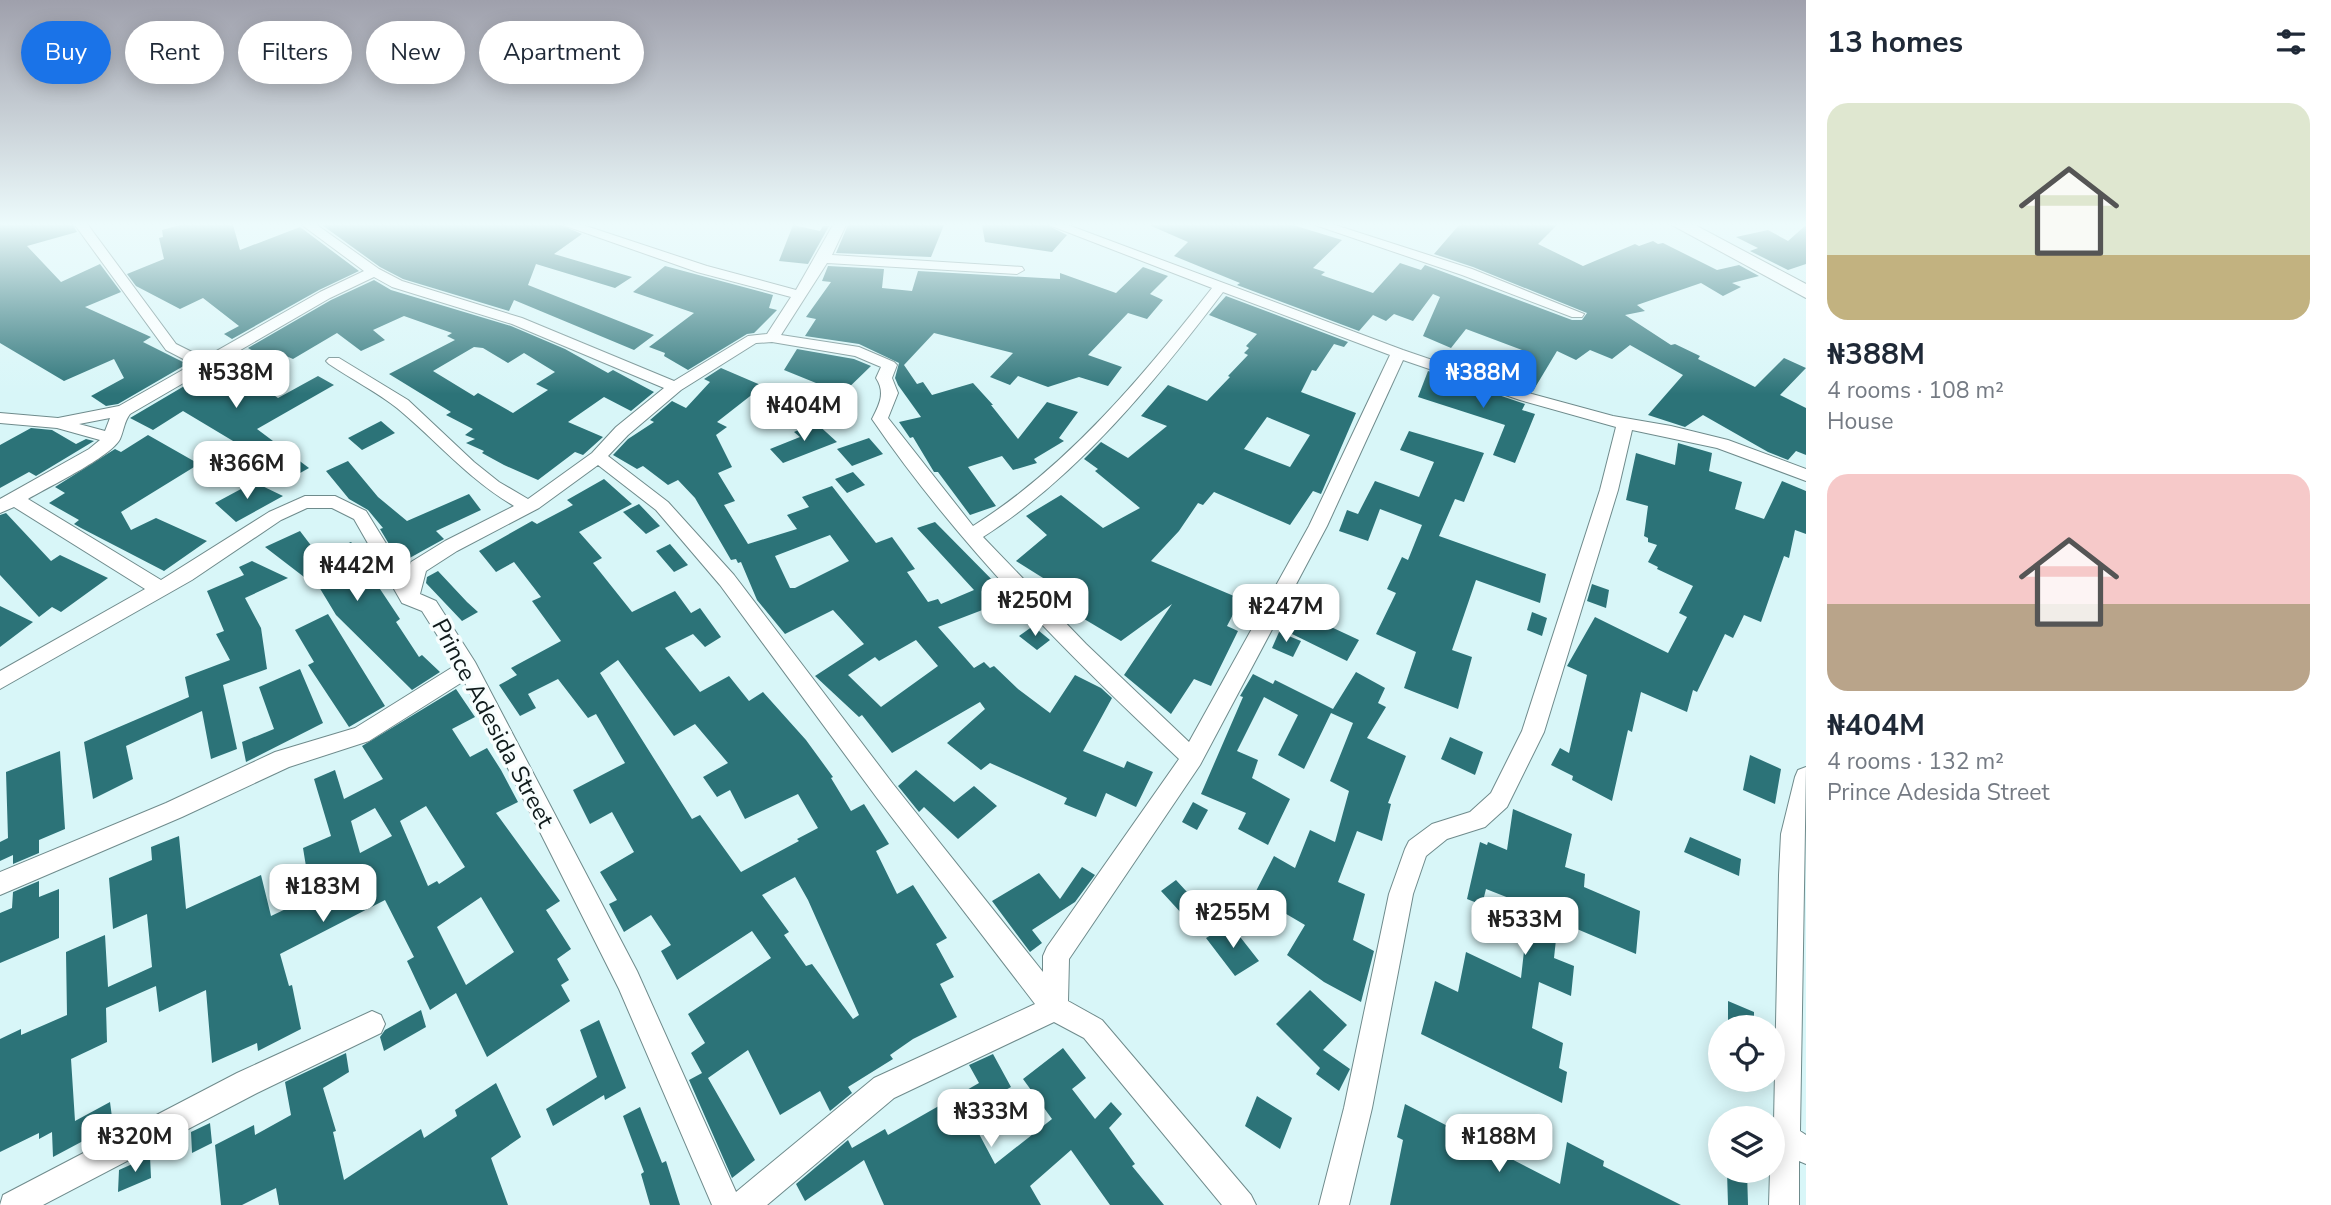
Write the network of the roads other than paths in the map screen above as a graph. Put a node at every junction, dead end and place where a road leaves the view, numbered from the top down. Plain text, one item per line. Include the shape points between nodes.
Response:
1 (123, 281) edge
2 (354, 281) edge
3 (392, 281) edge
4 (748, 281) edge
5 (808, 281) edge
6 (1202, 281) edge
7 (1491, 281) edge
8 (1786, 281) edge
9 (1219, 288) junction
10 (1806, 292) edge
11 (799, 295) junction
12 (1577, 314) dead end
13 (772, 338) junction
14 (1398, 353) junction
15 (334, 361) dead end
16 (202, 363) junction
17 (675, 387) junction
18 (124, 410) junction
19 (0, 418) edge
20 (57, 423) junction
21 (1625, 423) junction
22 (112, 438) junction
23 (598, 457) junction
24 (1806, 475) edge
25 (8, 503) edge
26 (528, 508) junction
27 (971, 536) junction
28 (160, 589) junction
29 (409, 598) junction
30 (468, 668) junction
31 (0, 681) edge
32 (1192, 758) junction
33 (1806, 777) edge
34 (1800, 836) edge
35 (0, 884) edge
36 (1055, 1008) junction
37 (372, 1024) dead end
38 (1795, 1144) edge
39 (13, 1205) edge
40 (727, 1205) edge
41 (744, 1205) edge
42 (1241, 1205) edge
43 (1334, 1205) edge
44 (1784, 1205) edge

1 - 16 street via 171,347
2 - 16 street
3 - 17 street via 517,321
4 - 11 street
5 - 11 street
6 - 9 street
7 - 12 street
8 - 10 street
9 - 14 street
9 - 27 street via 1177,344 1087,442 1009,513
11 - 13 street
13 - 17 street, Prince Adesida Street via 753,339
13 - 27 street via 859,352 889,365 884,378 890,397 880,419
14 - 21 street via 1526,397
14 - 32 street via 1318,526
15 - 26 street via 402,404 468,466
16 - 18 street
17 - 23 street, Prince Adesida Street
18 - 20 street
18 - 22 street via 114,423
19 - 20 street
20 - 22 street
21 - 24 street via 1722,444
21 - 43 street via 1609,490 1533,732 1499,800 1477,820 1440,831 1417,849 1405,882
22 - 25 street via 95,453
23 - 26 street, Prince Adesida Street
23 - 36 street via 662,506 727,580
25 - 28 street
26 - 29 street, Prince Adesida Street via 418,567
27 - 32 street via 1119,691
28 - 29 street via 275,516 305,502 335,502 360,515
28 - 31 street
29 - 30 street, Prince Adesida Street via 429,606
30 - 35 street via 360,735 283,758
30 - 40 street, Prince Adesida Street via 628,980
32 - 36 street via 1056,956
33 - 34 street
34 - 38 street
36 - 41 street via 884,1088
36 - 42 street via 1093,1029
37 - 39 street via 247,1083
38 - 44 street

